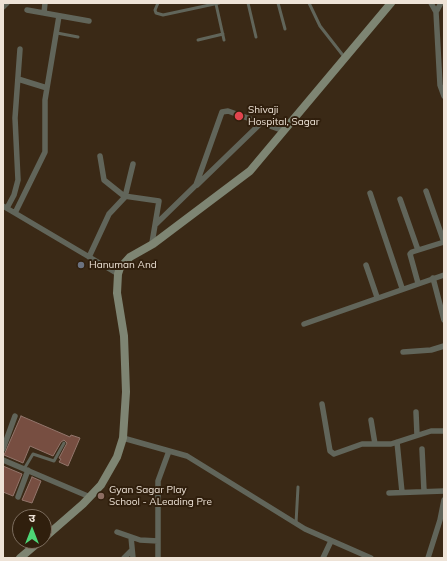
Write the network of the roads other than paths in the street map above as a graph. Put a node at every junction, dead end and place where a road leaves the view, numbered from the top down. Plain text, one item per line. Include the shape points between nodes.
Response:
1 (7, 3) edge
2 (45, 3) edge
3 (158, 3) edge
4 (248, 3) edge
5 (278, 3) edge
6 (309, 3) edge
7 (391, 3) edge
8 (441, 3) edge
9 (215, 4) edge
10 (3, 7) edge
11 (434, 7) edge
12 (27, 10) dead end
13 (44, 13) junction
14 (59, 16) junction
15 (89, 21) dead end
16 (285, 30) dead end
17 (56, 33) junction
18 (223, 34) junction
19 (78, 37) dead end
20 (256, 37) dead end
21 (198, 40) dead end
22 (224, 40) dead end
23 (20, 49) dead end
24 (441, 49) edge
25 (345, 58) junction
26 (18, 79) junction
27 (47, 88) junction
28 (444, 96) edge
29 (262, 123) junction
30 (284, 130) junction
31 (100, 156) dead end
32 (133, 164) dead end
33 (194, 188) junction
34 (426, 191) dead end
35 (370, 193) dead end
36 (125, 197) junction
37 (400, 199) dead end
38 (5, 207) edge
39 (15, 213) junction
40 (156, 224) junction
41 (444, 242) edge
42 (152, 243) junction
43 (418, 250) junction
44 (89, 257) junction
45 (366, 265) dead end
46 (118, 274) junction
47 (444, 275) edge
48 (433, 278) junction
49 (418, 283) junction
50 (402, 288) junction
51 (377, 297) junction
52 (444, 320) edge
53 (304, 324) dead end
54 (444, 346) edge
55 (402, 352) dead end
56 (322, 404) dead end
57 (416, 412) dead end
58 (16, 416) dead end
59 (371, 420) dead end
60 (444, 431) edge
61 (417, 435) junction
62 (124, 438) junction
63 (64, 442) dead end
64 (397, 442) junction
65 (375, 444) junction
66 (3, 449) edge
67 (422, 449) dead end
68 (169, 451) junction
69 (3, 460) edge
70 (26, 470) junction
71 (298, 487) dead end
72 (444, 490) edge
73 (402, 492) junction
74 (424, 492) junction
75 (389, 493) dead end
76 (18, 497) dead end
77 (90, 497) junction
78 (444, 500) edge
79 (442, 521) edge
80 (296, 524) junction
81 (52, 531) edge
82 (117, 532) dead end
83 (131, 537) junction
84 (158, 541) junction
85 (331, 541) junction
86 (31, 549) edge
87 (132, 550) junction
88 (359, 556) edge
89 (20, 558) edge
90 (124, 558) edge
91 (133, 558) edge
92 (158, 558) edge
93 (323, 558) edge
94 (371, 558) edge
95 (428, 558) edge

1 - 10 street
2 - 13 street
3 - 9 lane via 156,13 163,15
4 - 20 lane
5 - 16 lane
6 - 25 lane via 320,26
7 - 25 main road
8 - 11 street
9 - 18 lane
11 - 24 street
12 - 13 street
13 - 14 street
14 - 15 street
14 - 17 street
17 - 19 lane
17 - 27 street
18 - 21 lane
18 - 22 lane
23 - 26 street
24 - 28 street via 440,85
25 - 30 main road
26 - 27 street
26 - 38 street via 15,118 18,180 14,195
27 - 39 street via 44,152
29 - 30 street
29 - 33 street
29 - 33 street via 228,111 222,112
30 - 42 main road via 250,171
31 - 36 street via 104,180
32 - 36 street
33 - 40 street
34 - 41 street
35 - 50 street
36 - 40 street via 159,202
36 - 44 street via 109,214
37 - 43 street
38 - 39 street
39 - 44 street
40 - 42 street
41 - 43 street
42 - 46 main road via 130,257
43 - 49 street via 410,256
44 - 46 street
45 - 51 street
46 - 62 main road via 117,293 124,336
47 - 48 street
48 - 49 street
48 - 52 street
49 - 50 street
50 - 51 street
51 - 53 street
54 - 55 street via 431,350
56 - 65 street via 332,453 336,454 362,444
57 - 61 street
58 - 66 street
59 - 65 street
60 - 61 street
61 - 64 street
62 - 68 street
62 - 77 main road via 117,457 101,485
63 - 70 lane via 54,461 33,454
64 - 65 street
64 - 73 street
67 - 74 street
68 - 80 street via 190,458
68 - 84 street via 158,481
69 - 70 street
70 - 76 street
70 - 77 street
71 - 80 lane
72 - 74 street
73 - 74 street
73 - 75 street
77 - 81 main road
78 - 79 street
79 - 95 street
80 - 85 street
82 - 83 street
83 - 84 street via 144,541
83 - 87 street
84 - 92 street
85 - 88 street
85 - 93 street
86 - 89 main road
87 - 90 street
87 - 91 street
88 - 94 street

